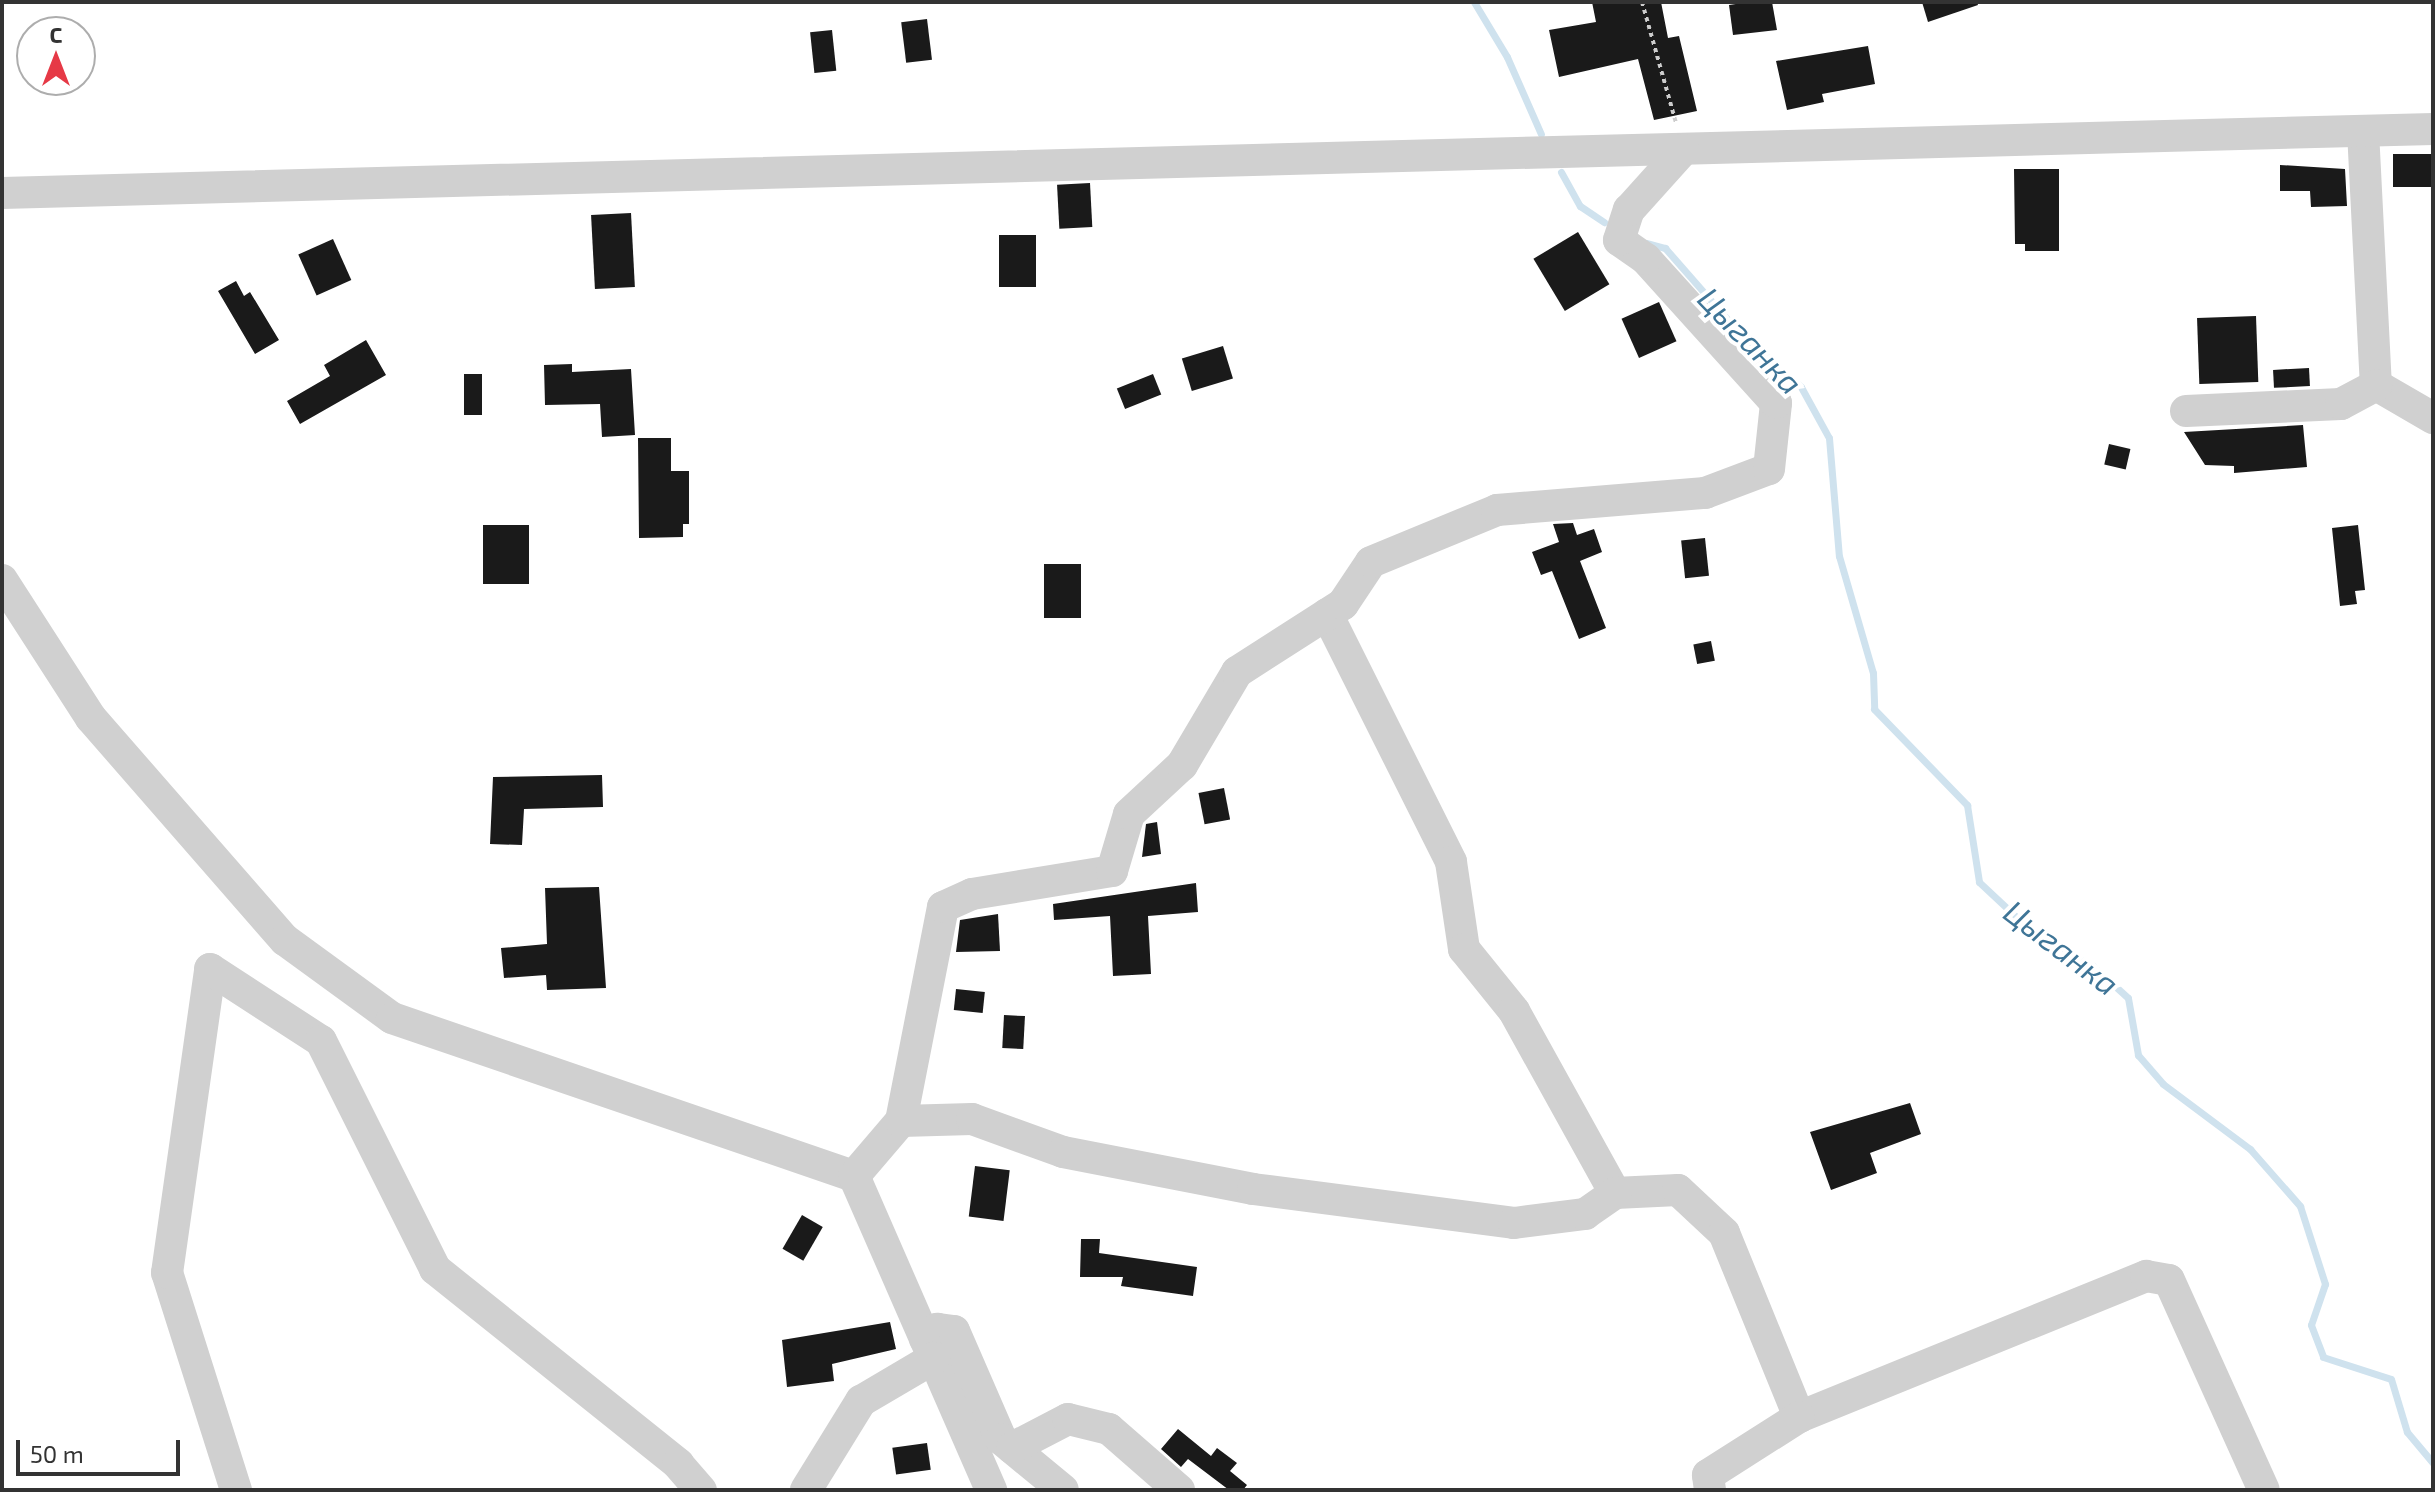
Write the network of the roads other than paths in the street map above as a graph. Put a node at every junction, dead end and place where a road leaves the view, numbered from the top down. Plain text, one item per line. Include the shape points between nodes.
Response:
1 (2433, 129) edge
2 (2363, 131) junction
3 (1683, 150) junction
4 (2, 193) edge
5 (2376, 385) junction
6 (2186, 411) dead end
7 (2433, 418) edge
8 (2, 580) edge
9 (1327, 614) junction
10 (901, 1121) junction
11 (854, 1176) junction
12 (1615, 1193) junction
13 (929, 1349) junction
14 (1799, 1417) junction
15 (1012, 1448) junction
16 (236, 1490) edge
17 (701, 1490) edge
18 (806, 1490) edge
19 (991, 1490) edge
20 (1063, 1490) edge
21 (1179, 1490) edge
22 (1710, 1490) edge
23 (2264, 1490) edge

1 - 2 street
2 - 3 street
2 - 5 street
3 - 4 street
3 - 9 street via 1629,210 1619,240 1646,259 1776,403 1769,469 1705,493 1497,510 1371,562 1343,604
5 - 6 street via 2341,404
5 - 7 street
8 - 11 street via 91,718 285,940 392,1018
9 - 10 street via 1237,672 1182,765 1129,814 1112,871 972,894 943,907
9 - 12 street via 1451,862 1464,949 1514,1011
10 - 11 street
10 - 12 street via 972,1119 1063,1152 1253,1189 1514,1223 1585,1214
11 - 13 street
12 - 14 street via 1678,1190 1724,1233
13 - 15 street via 937,1329 954,1331 1001,1439
13 - 18 street via 861,1401
13 - 19 street
14 - 22 street via 1708,1475
14 - 23 street via 2146,1276 2169,1280
15 - 20 street
15 - 21 street via 1068,1419 1109,1429
16 - 17 street via 167,1273 210,969 321,1041 435,1269 678,1464

